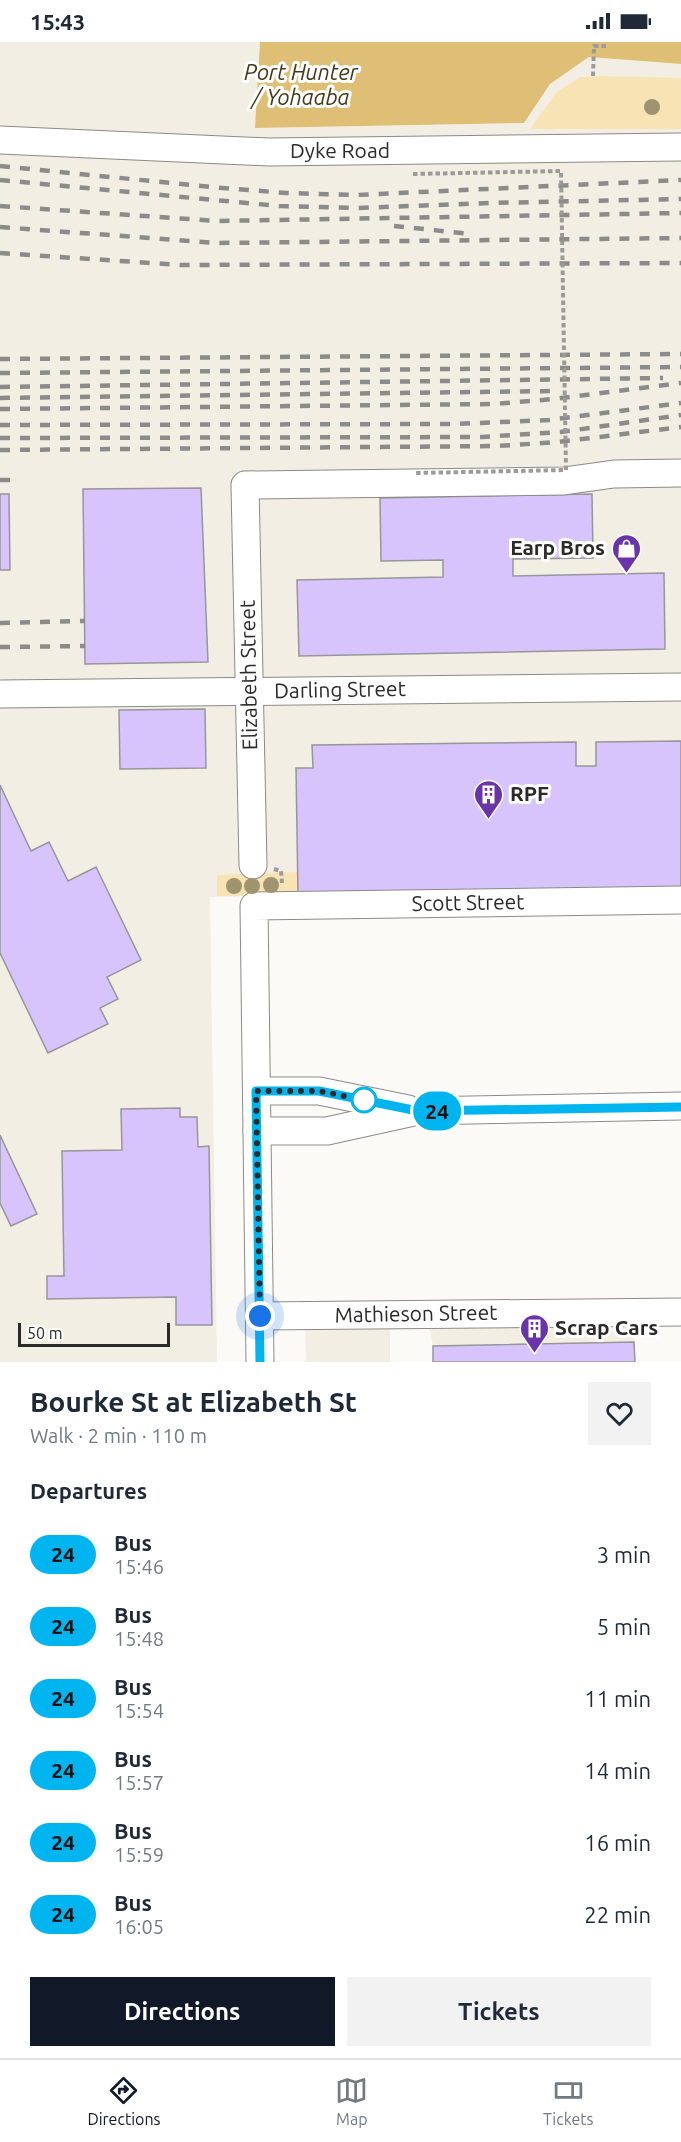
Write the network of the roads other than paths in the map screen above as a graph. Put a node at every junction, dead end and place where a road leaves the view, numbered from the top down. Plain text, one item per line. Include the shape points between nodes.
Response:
1 (0, 140) edge
2 (681, 147) edge
3 (681, 473) edge
4 (681, 687) edge
5 (250, 691) junction
6 (0, 694) edge
7 (253, 865) dead end
8 (681, 900) edge
9 (256, 1091) junction
10 (681, 1107) edge
11 (418, 1111) junction
12 (257, 1131) junction
13 (681, 1312) edge
14 (260, 1316) junction
15 (260, 1362) edge

1 - 2 street, Dyke Road via 269,152
3 - 5 street, Elizabeth Street via 614,474 564,481 245,485
4 - 5 street, Darling Street
5 - 6 street, Darling Street
5 - 7 street, Elizabeth Street
8 - 9 street, Scott Street via 254,906
9 - 11 street via 319,1091
9 - 12 street
10 - 11 street
11 - 12 street via 327,1131
12 - 14 street
13 - 14 street, Mathieson Street
14 - 15 street

